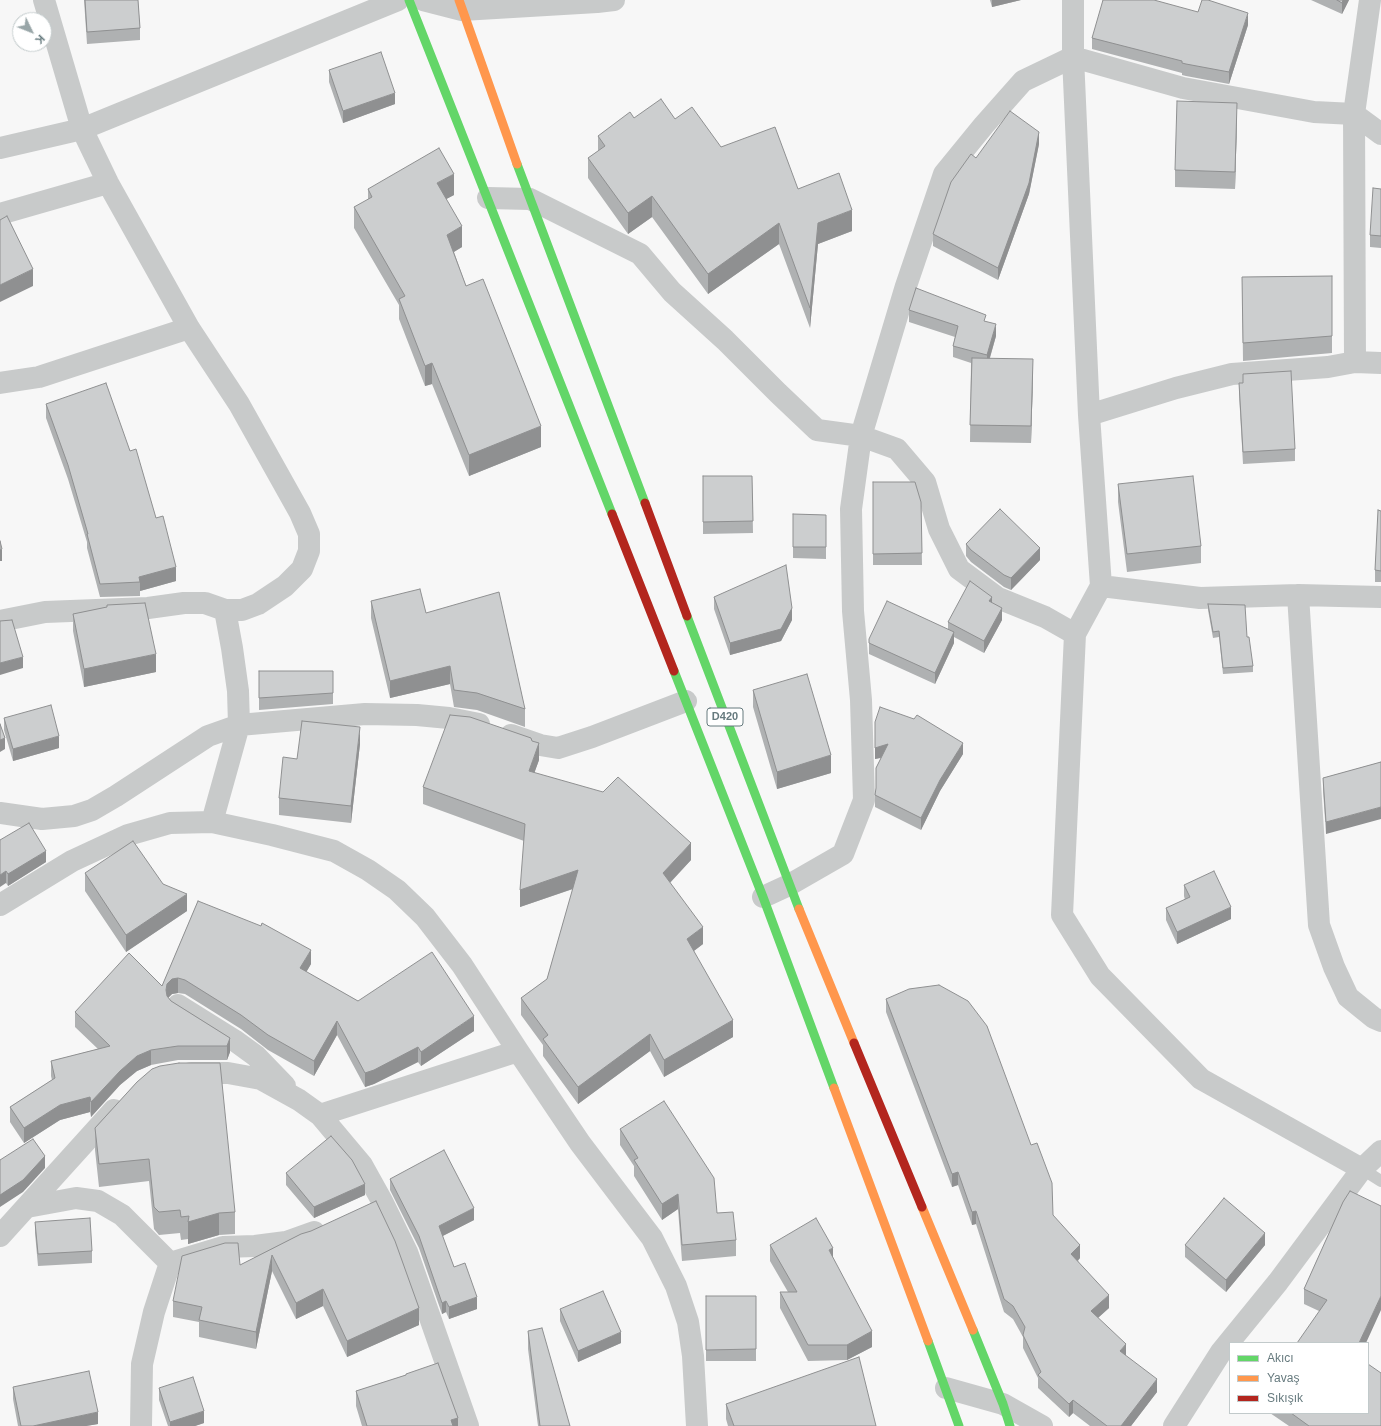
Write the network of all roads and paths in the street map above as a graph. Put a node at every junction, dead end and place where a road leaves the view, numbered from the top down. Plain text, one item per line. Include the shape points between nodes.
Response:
1 (44, 0) edge
2 (398, 0) edge
3 (409, 0) edge
4 (423, 0) edge
5 (614, 0) edge
6 (1073, 0) edge
7 (1370, 0) edge
8 (461, 5) edge
9 (1073, 58) junction
10 (1354, 114) junction
11 (82, 130) junction
12 (1381, 134) edge
13 (0, 148) edge
14 (108, 183) junction
15 (488, 198) junction
16 (530, 199) junction
17 (0, 214) edge
18 (189, 328) junction
19 (1356, 362) junction
20 (1381, 363) edge
21 (0, 383) edge
22 (1089, 415) junction
23 (861, 436) junction
24 (1101, 586) junction
25 (1298, 594) junction
26 (1381, 597) edge
27 (225, 610) junction
28 (0, 621) edge
29 (1075, 634) junction
30 (686, 700) junction
31 (239, 725) junction
32 (0, 813) edge
33 (212, 822) junction
34 (789, 885) junction
35 (763, 897) junction
36 (0, 905) edge
37 (178, 1005) edge
38 (1381, 1021) edge
39 (518, 1051) junction
40 (171, 1074) edge
41 (128, 1095) edge
42 (300, 1100) junction
43 (320, 1115) junction
44 (1381, 1151) edge
45 (1362, 1169) junction
46 (1381, 1181) edge
47 (382, 1201) junction
48 (27, 1207) junction
49 (362, 1210) edge
50 (334, 1223) edge
51 (0, 1236) edge
52 (170, 1263) junction
53 (1230, 1342) edge
54 (1229, 1343) edge
55 (946, 1388) junction
56 (1003, 1404) junction
57 (141, 1426) edge
58 (468, 1426) edge
59 (697, 1426) edge
60 (959, 1426) edge
61 (1010, 1426) edge
62 (1042, 1426) edge
63 (1174, 1426) edge

1 - 11 street
2 - 11 street
3 - 15 highway, D420
4 - 8 street
5 - 8 street
6 - 9 street
7 - 10 street
8 - 16 highway, D420
9 - 10 street via 1183,88 1314,112
9 - 22 street
9 - 23 street via 1023,81 944,174 906,286
10 - 12 street
10 - 19 street
11 - 13 street
11 - 14 street
14 - 17 street
14 - 18 street
15 - 16 street
15 - 30 highway, D420
16 - 23 street via 640,254 672,292 817,430
16 - 34 highway, D420
18 - 21 street via 39,377
18 - 27 street via 239,404 300,513 308,534 309,551 302,569 285,586 258,604 242,610
19 - 20 street
19 - 22 street via 1328,367 1232,374
22 - 24 street
23 - 29 street via 897,449 925,482 939,529 960,569 998,598 1045,617
23 - 34 street via 851,509 853,611 861,700 864,800 843,854
24 - 25 street via 1200,598
24 - 29 street
25 - 26 street
25 - 38 street via 1320,925 1334,967 1348,997
27 - 28 street via 205,602 184,603 148,608 45,612
27 - 31 street via 238,691
29 - 45 street via 1062,915 1100,976 1201,1079
30 - 31 street via 592,738 558,748 540,745 473,722 418,715 365,714
30 - 35 highway, D420
31 - 32 street via 208,736 92,810 74,816 42,819
31 - 33 street
33 - 36 street via 170,823 128,835 72,861
33 - 39 street via 334,851 368,870 396,890 426,917 462,965
34 - 35 street
34 - 56 highway, D420
35 - 55 highway, D420
37 - 42 street via 256,1056
39 - 43 street
39 - 59 street via 580,1143 652,1238 676,1286 688,1322 693,1356
40 - 42 street via 228,1073 261,1079
41 - 48 street
42 - 43 street
43 - 47 street via 362,1165
44 - 45 street
45 - 46 lane
45 - 53 street
47 - 49 street
47 - 58 street via 406,1252
48 - 51 street
48 - 52 street via 76,1198 98,1201 122,1215
50 - 52 street via 286,1242 223,1247
52 - 57 street via 154,1312 142,1364
54 - 63 street
55 - 56 street
55 - 60 highway, D420
56 - 61 highway, D420
56 - 62 street

